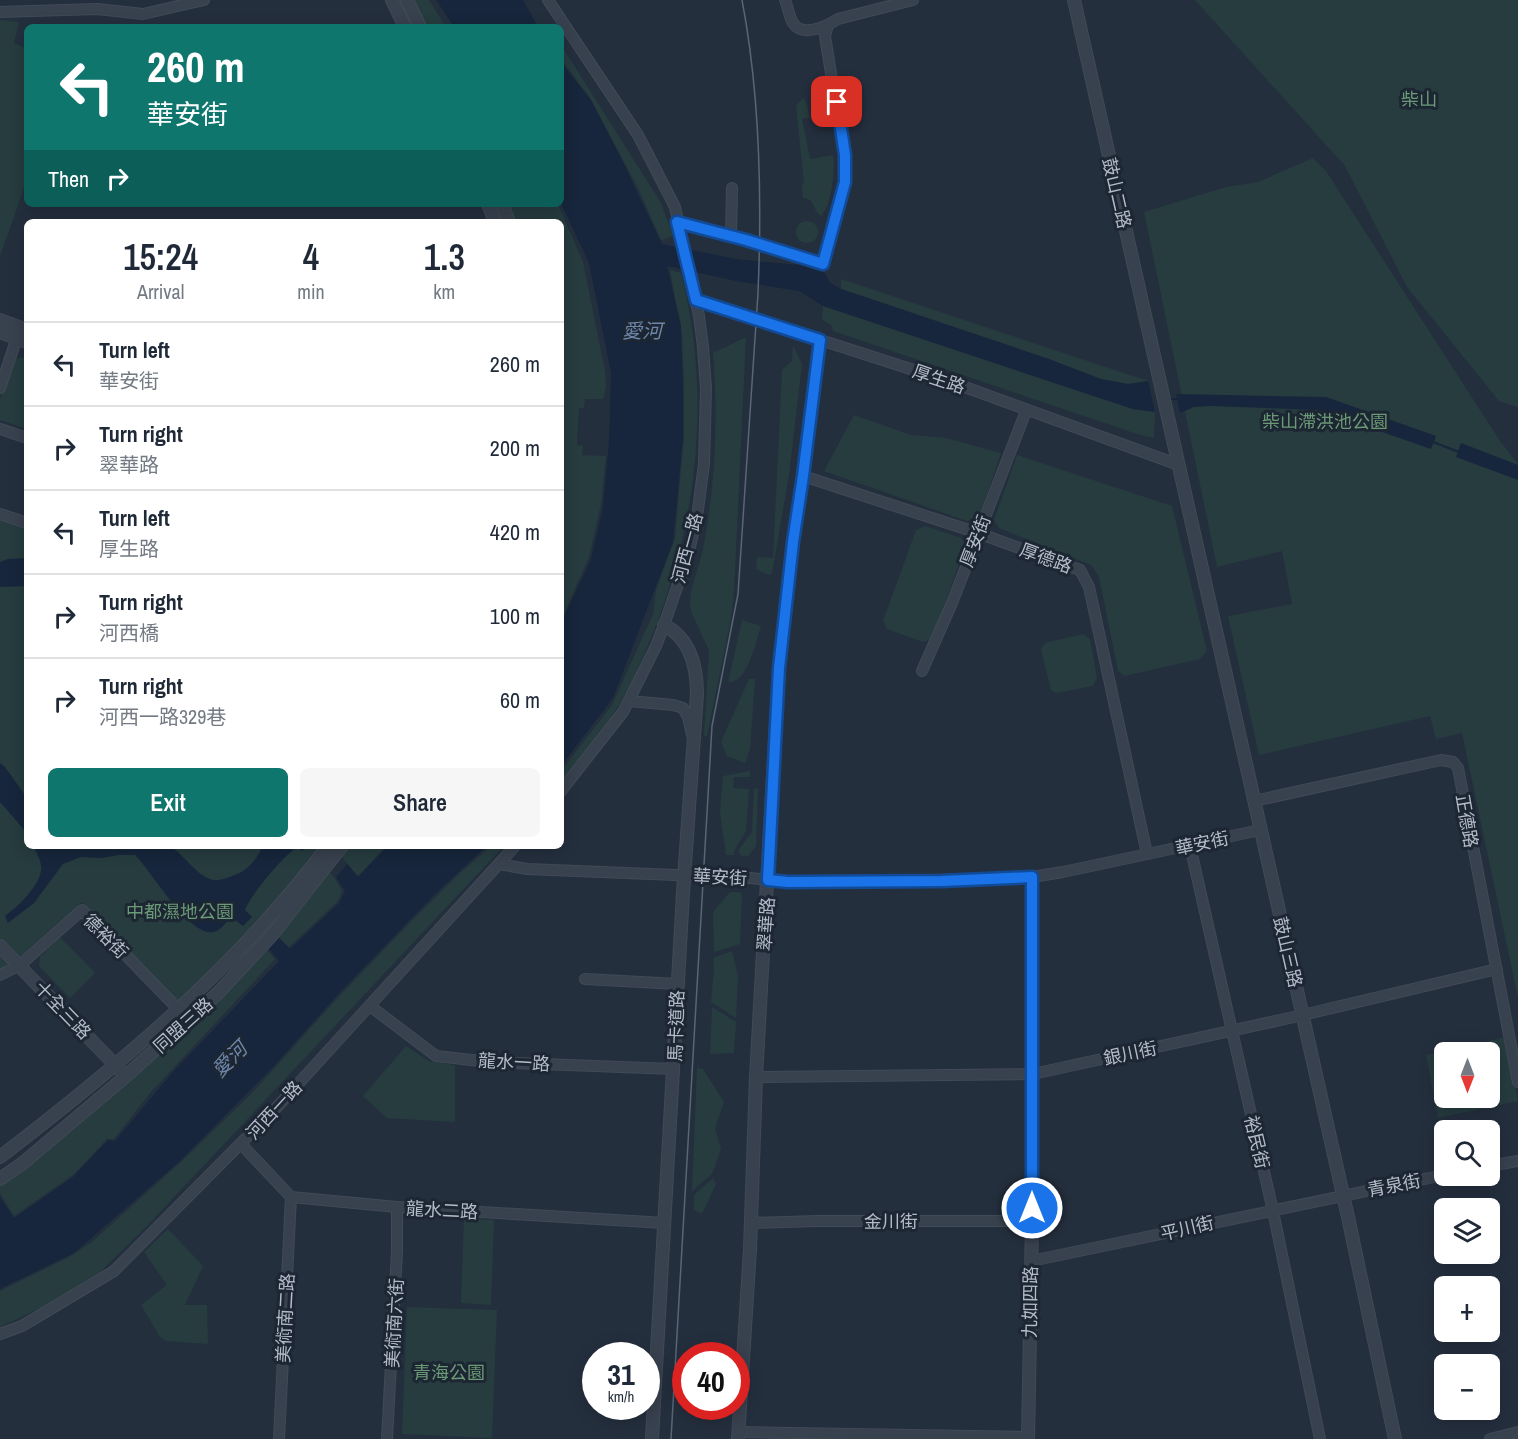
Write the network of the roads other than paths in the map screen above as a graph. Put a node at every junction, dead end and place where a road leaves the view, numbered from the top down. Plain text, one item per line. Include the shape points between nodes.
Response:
1 (204, 0) edge
2 (392, 0) edge
3 (407, 0) edge
4 (548, 0) edge
5 (785, 0) edge
6 (914, 0) edge
7 (1074, 0) edge
8 (82, 5) edge
9 (868, 5) edge
10 (0, 12) edge
11 (404, 24) edge
12 (419, 24) edge
13 (828, 25) junction
14 (732, 188) dead end
15 (677, 222) junction
16 (731, 236) junction
17 (696, 300) junction
18 (0, 320) edge
19 (0, 332) edge
20 (24, 337) edge
21 (820, 340) junction
22 (0, 388) edge
23 (1026, 411) junction
24 (0, 429) edge
25 (24, 437) edge
26 (1179, 465) junction
27 (803, 476) junction
28 (0, 514) edge
29 (24, 522) edge
30 (978, 533) junction
31 (664, 625) junction
32 (922, 671) dead end
33 (629, 701) junction
34 (694, 750) junction
35 (564, 787) edge
36 (1254, 801) junction
37 (1260, 830) junction
38 (1190, 846) junction
39 (326, 849) edge
40 (340, 849) edge
41 (512, 849) edge
42 (1147, 854) junction
43 (499, 864) junction
44 (685, 875) junction
45 (1032, 877) junction
46 (768, 880) junction
47 (0, 946) edge
48 (20, 965) junction
49 (1497, 969) junction
50 (0, 975) edge
51 (585, 979) dead end
52 (678, 984) junction
53 (370, 1006) junction
54 (179, 1010) junction
55 (1302, 1015) junction
56 (1233, 1031) junction
57 (115, 1064) junction
58 (674, 1069) junction
59 (1033, 1074) junction
60 (126, 1076) junction
61 (756, 1077) junction
62 (1518, 1082) edge
63 (242, 1144) junction
64 (0, 1157) edge
65 (1518, 1161) edge
66 (1500, 1164) edge
67 (1434, 1177) edge
68 (0, 1179) edge
69 (1343, 1195) junction
70 (291, 1197) junction
71 (397, 1207) junction
72 (1273, 1210) junction
73 (1032, 1221) junction
74 (665, 1222) junction
75 (751, 1223) junction
76 (1031, 1261) junction
77 (0, 1334) edge
78 (1518, 1432) edge
79 (738, 1436) edge
80 (1028, 1438) edge
81 (279, 1439) edge
82 (387, 1439) edge
83 (652, 1439) edge
84 (1320, 1439) edge
85 (1395, 1439) edge
86 (1490, 1439) edge

1 - 8 street via 142,14
2 - 11 street
3 - 12 street
4 - 15 street via 638,135 675,207
5 - 13 street via 792,21 800,29
6 - 9 street
7 - 26 street, 鼓山二路
8 - 10 street
9 - 13 street
13 - 16 street via 825,36 846,167 843,195 823,264
14 - 16 street
15 - 16 street
15 - 17 street, 河西一路
17 - 21 street, 厚生路
17 - 31 street, 河西一路 via 706,390 702,487 688,555
18 - 20 street
19 - 20 street
20 - 22 street
21 - 23 street, 厚生路
21 - 27 street, 翠華路
23 - 26 street, 厚生路
23 - 30 street, 厚安街
24 - 25 street
26 - 36 street, 鼓山三路
27 - 30 street, 厚德路
27 - 46 street, 翠華路 via 779,668
28 - 29 street
30 - 32 street, 厚安街
30 - 42 street, 厚德路 via 1074,567 1084,575
31 - 33 street, 河西一路
31 - 34 street, 馬卡道路 via 679,634 695,667
33 - 34 street via 683,708
33 - 35 street, 河西一路
34 - 44 street, 馬卡道路
36 - 37 street, 鼓山三路
36 - 49 street, 正德路 via 1441,760 1453,762 1458,768
37 - 38 street, 華安街
37 - 55 street, 鼓山三路
38 - 42 street, 華安街
38 - 56 street, 裕民街
39 - 54 street, 同盟三路 via 262,926
40 - 60 street, 同盟三路 via 272,935 219,993
41 - 43 street, 河西一路
42 - 45 street, 華安街
43 - 44 street, 華安街 via 527,869
43 - 53 street, 河西一路
44 - 46 street, 華安街
44 - 52 street, 馬卡道路
45 - 46 street, 華安街
45 - 59 street, 九如四路
46 - 61 street, 翠華路
47 - 48 street, 十全三路
48 - 50 street, 德裕街
48 - 54 street, 德裕街 via 82,910
48 - 57 street, 十全三路
49 - 55 street, 銀川街
49 - 62 street, 正德路
51 - 52 street
52 - 58 street, 馬卡道路
53 - 58 street, 龍水一路 via 436,1056 489,1062
53 - 63 street, 河西一路
54 - 57 street, 同盟三路
55 - 56 street, 銀川街
55 - 69 street, 鼓山三路
56 - 59 street, 銀川街
56 - 72 street, 裕民街
57 - 60 street, 十全三路
57 - 64 street, 同盟三路
58 - 74 street, 馬卡道路
59 - 61 street, 銀川街
59 - 73 street, 九如四路
60 - 68 street, 同盟三路
61 - 75 street, 翠華路
63 - 70 street
63 - 77 street, 河西一路 via 114,1271 22,1326
65 - 66 street
67 - 69 street, 青泉街
69 - 72 street, 平川街
69 - 85 street, 鼓山三路
70 - 71 street, 龍水二路
70 - 81 street, 美術南二路
71 - 74 street, 龍水二路
71 - 82 street, 美術南六街
72 - 76 street, 平川街
72 - 84 street, 裕民街
73 - 75 street, 金川街
73 - 76 street, 九如四路
74 - 83 street, 馬卡道路
75 - 79 street, 翠華路
76 - 80 street, 九如四路
78 - 86 street
79 - 80 street

